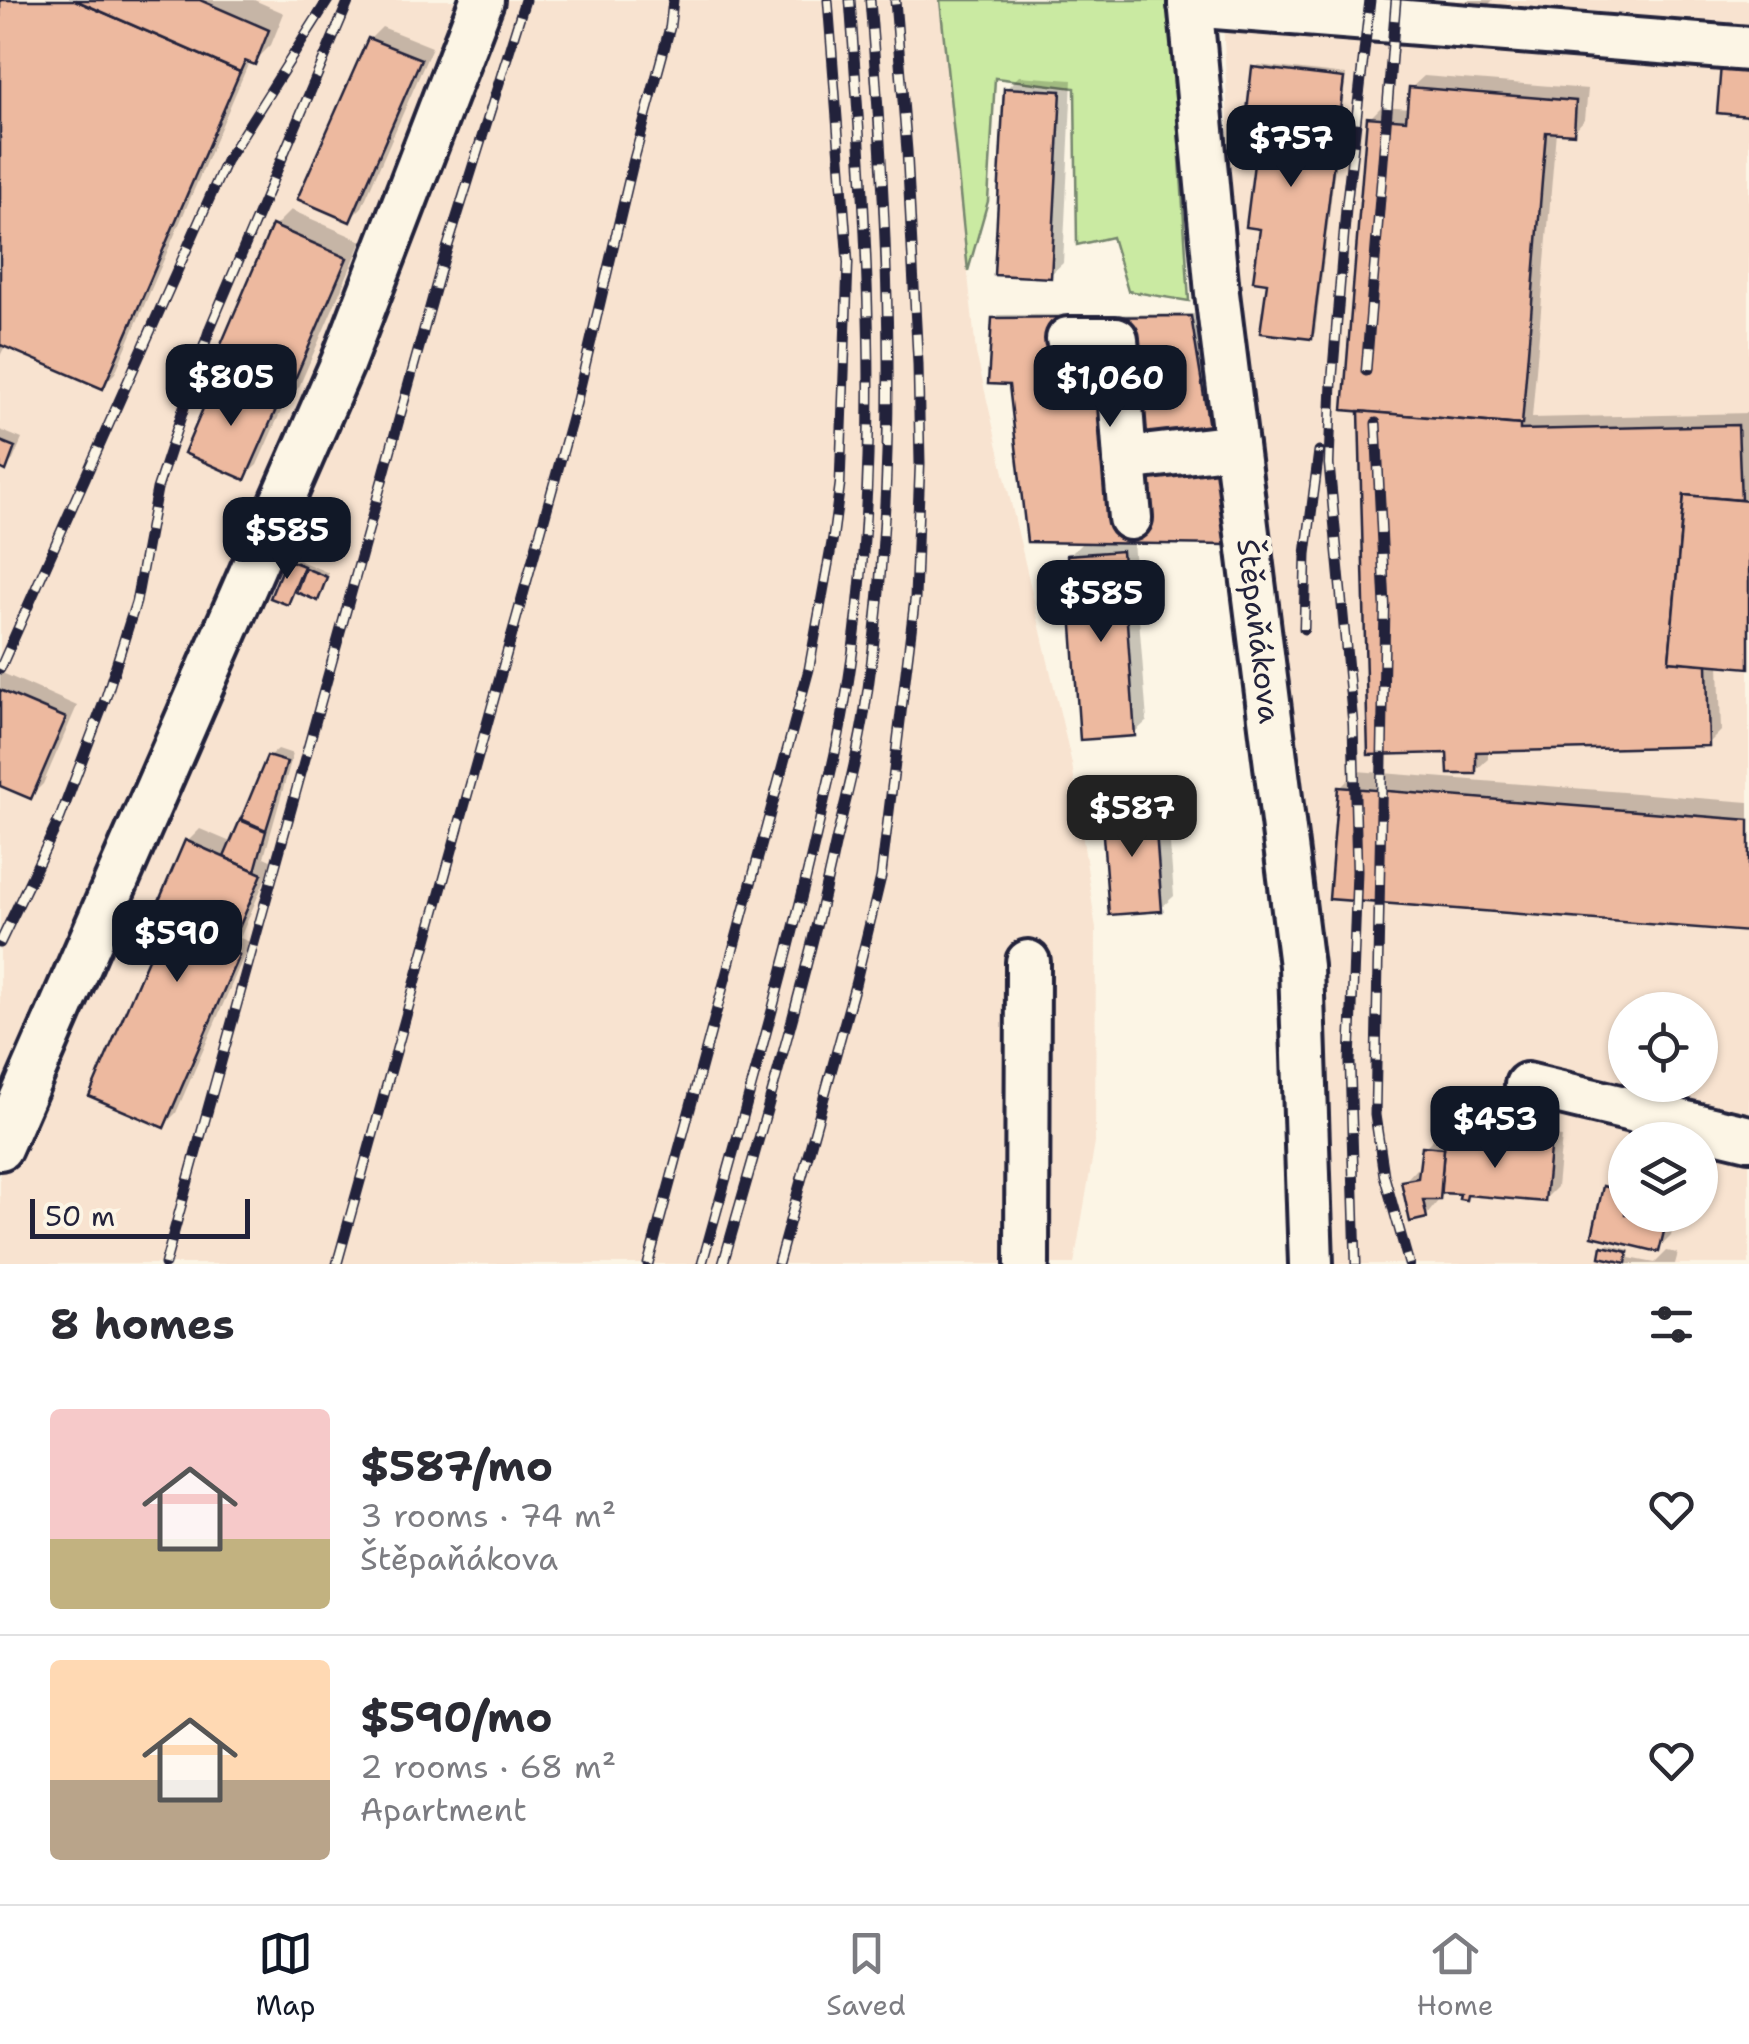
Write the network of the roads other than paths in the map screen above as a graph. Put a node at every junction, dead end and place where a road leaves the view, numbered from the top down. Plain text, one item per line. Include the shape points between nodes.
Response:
1 (482, 0) edge
2 (1190, 2) edge
3 (1749, 49) edge
4 (1068, 339) dead end
5 (1236, 446) junction
6 (1125, 459) junction
7 (1130, 518) dead end
8 (1028, 962) dead end
9 (1527, 1085) dead end
10 (1749, 1138) edge
11 (0, 1148) edge
12 (1028, 1264) edge
13 (1311, 1264) edge

1 - 11 street via 344,362
2 - 3 street
2 - 5 street, Štěpaňákova
4 - 6 street via 1116,338
5 - 6 street
5 - 13 street, Štěpaňákova via 1301,966
6 - 7 street
8 - 12 street
9 - 10 street

